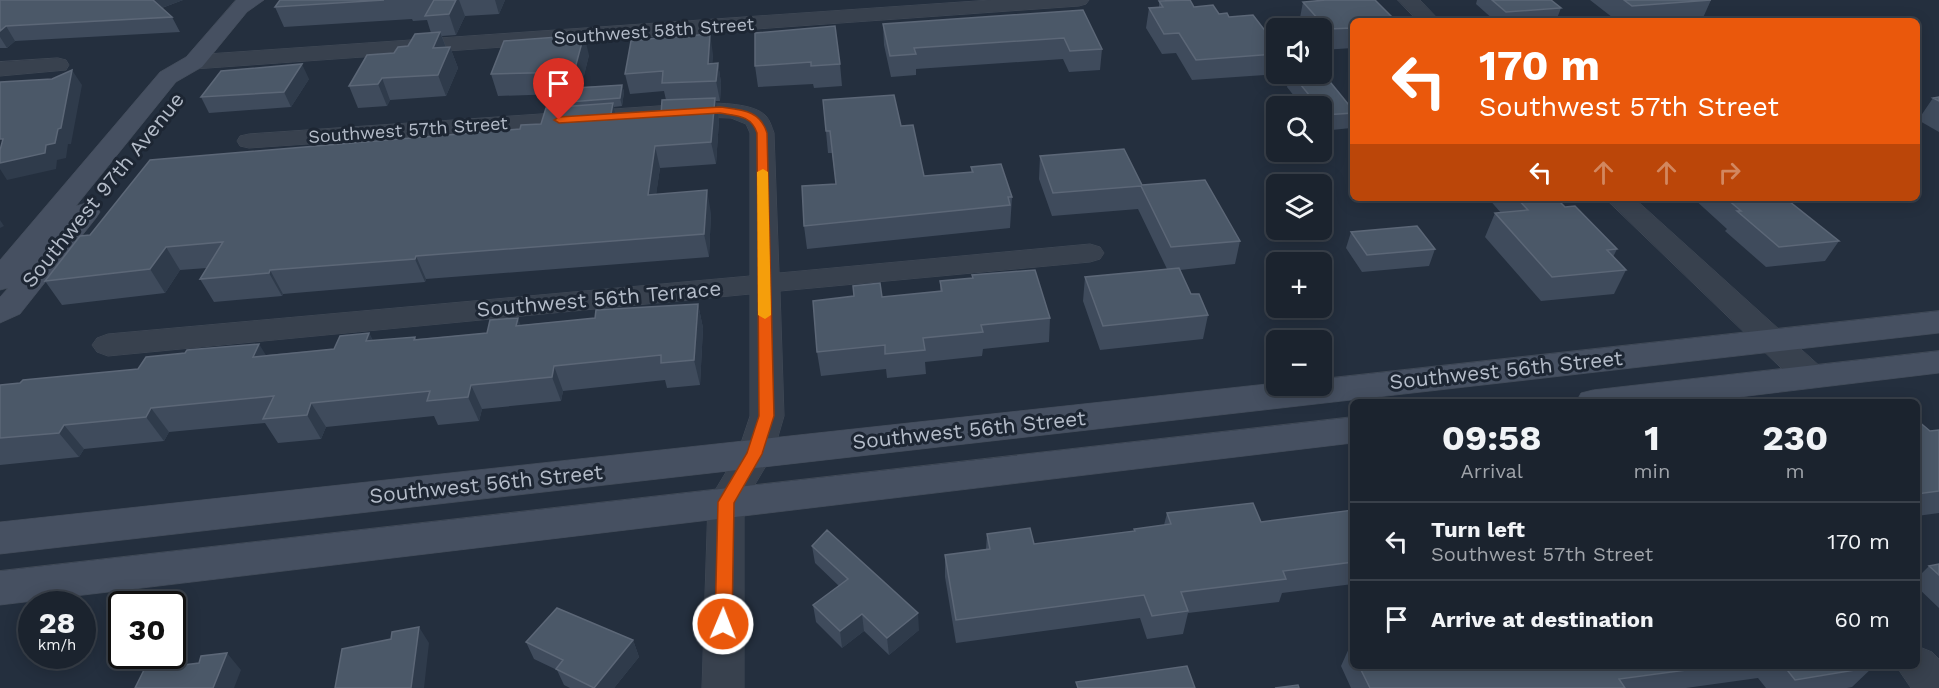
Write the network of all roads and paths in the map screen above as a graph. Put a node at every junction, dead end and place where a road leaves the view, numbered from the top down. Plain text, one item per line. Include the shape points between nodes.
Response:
1 (1079, 0) edge
2 (1408, 0) edge
3 (242, 2) edge
4 (1427, 18) edge
5 (194, 62) junction
6 (58, 65) dead end
7 (0, 69) edge
8 (249, 141) dead end
9 (1621, 201) edge
10 (1090, 253) dead end
11 (0, 280) edge
12 (764, 283) junction
13 (0, 313) edge
14 (1939, 322) edge
15 (1771, 341) junction
16 (108, 345) dead end
17 (1939, 362) edge
18 (1810, 377) junction
19 (1672, 398) edge
20 (1652, 399) edge
21 (1350, 430) edge
22 (755, 454) junction
23 (726, 502) junction
24 (0, 538) edge
25 (0, 588) edge
26 (1920, 667) edge
27 (723, 688) edge
28 (1939, 688) edge

1 - 5 street, Southwest 58th Street
2 - 4 street
3 - 5 main road, Southwest 97th Avenue
5 - 11 main road, Southwest 97th Avenue via 168,77
5 - 13 main road, Southwest 97th Avenue via 196,75 9,307
6 - 7 street
8 - 12 street, Southwest 57th Street via 702,110 747,114 756,119 762,133
9 - 15 street
10 - 12 street, Southwest 56th Terrace
12 - 16 street, Southwest 56th Terrace
12 - 22 street via 767,416
14 - 15 main road, Southwest 56th Street
15 - 18 street
15 - 22 main road, Southwest 56th Street
17 - 18 main road, Southwest 56th Street
18 - 19 main road, Southwest 56th Street
19 - 20 main road, Southwest 56th Street
21 - 23 main road, Southwest 56th Street
22 - 23 street
22 - 24 main road, Southwest 56th Street
23 - 25 main road, Southwest 56th Street
23 - 27 street
26 - 28 street

